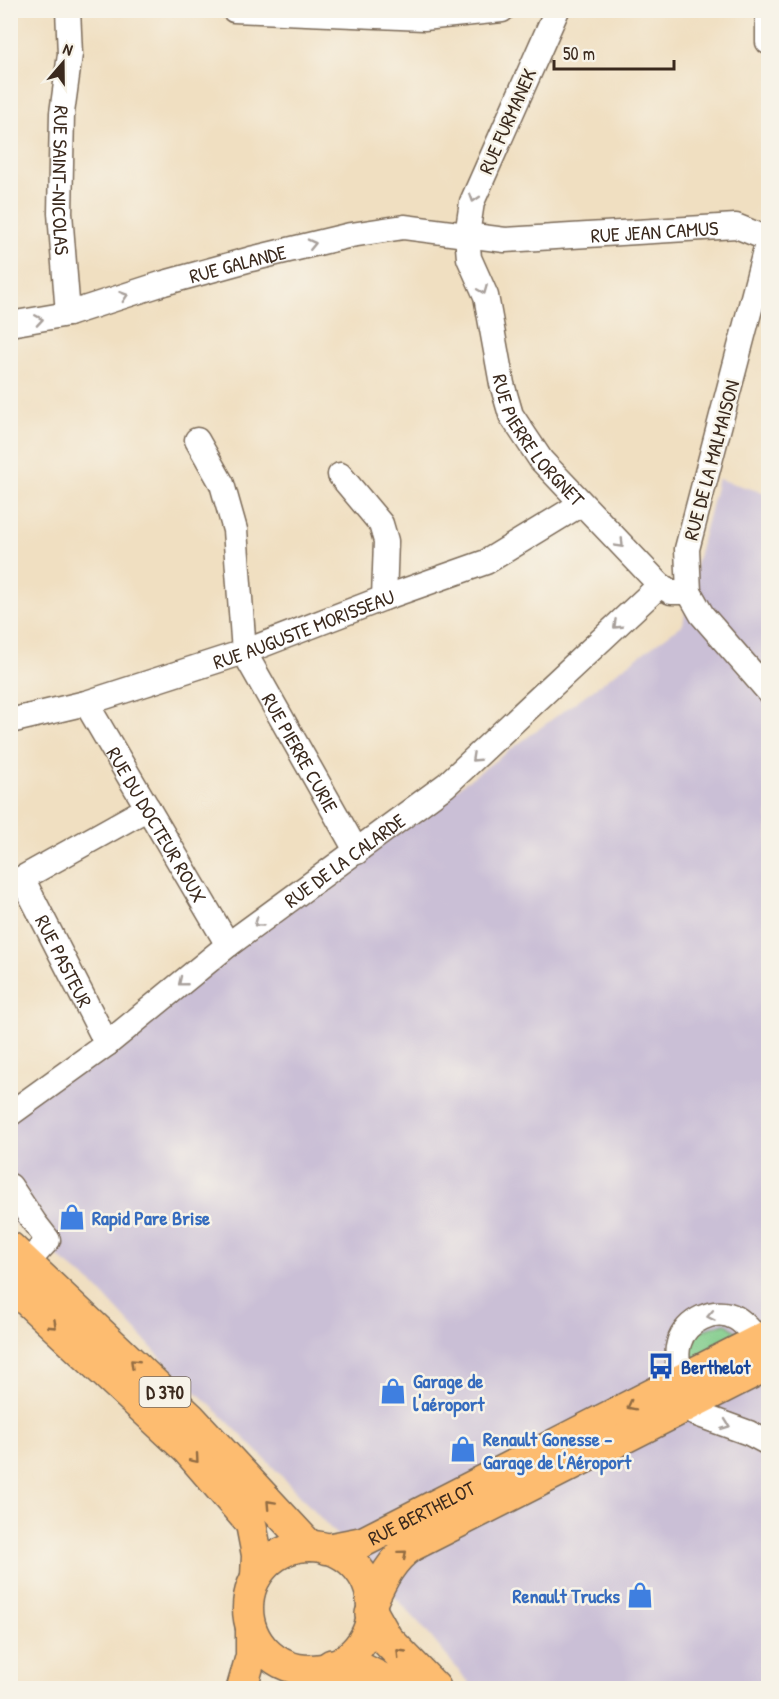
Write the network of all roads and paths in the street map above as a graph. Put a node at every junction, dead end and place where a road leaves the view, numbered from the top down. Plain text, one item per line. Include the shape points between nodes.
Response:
1 (68, 10) edge
2 (234, 10) edge
3 (502, 10) edge
4 (557, 10) edge
5 (768, 10) edge
6 (768, 42) edge
7 (467, 235) junction
8 (539, 238) joint
9 (768, 239) edge
10 (68, 315) junction
11 (10, 324) edge
12 (197, 440) dead end
13 (340, 475) dead end
14 (581, 504) junction
15 (660, 585) junction
16 (689, 592) junction
17 (384, 598) junction
18 (244, 652) junction
19 (768, 691) edge
20 (86, 703) junction
21 (10, 721) edge
22 (148, 808) junction
23 (357, 852) junction
24 (16, 882) edge
25 (228, 945) junction
26 (107, 1044) junction
27 (10, 1114) edge
28 (10, 1186) edge
29 (16, 1265) edge
30 (765, 1347) edge
31 (683, 1380) junction
32 (683, 1409) junction
33 (768, 1443) edge
34 (318, 1547) junction
35 (256, 1577) junction
36 (372, 1608) junction
37 (251, 1628) junction
38 (317, 1668) junction
39 (242, 1689) edge
40 (273, 1689) edge
41 (398, 1689) edge
42 (434, 1689) edge

1 - 10 street, RUE SAINT-NICOLAS via 70,54 62,113 60,213
2 - 3 street via 424,18
4 -> 7 street, RUE FURMANEK via 477,186
5 - 6 street
7 - 8 street, RUE GALANDE via 506,240
10 -> 7 street, RUE GALANDE via 164,283 351,235 404,227
7 -> 14 street, RUE PIERRE LORGNET via 469,258 486,296 511,415 542,460
8 - 9 street, RUE JEAN CAMUS via 736,226
9 - 16 street, RUE DE LA MALMAISON via 687,549
11 -> 10 street, RUE GALANDE
12 - 18 street via 222,484 235,530
13 - 17 street via 381,524 386,542
14 -> 15 street, RUE PIERRE LORGNET
14 - 17 street, RUE AUGUSTE MORISSEAU via 486,562
15 - 16 street via 671,592
15 -> 23 street, RUE DE LA CALARDE via 446,785
16 - 19 street, RUE DE LA MALMAISON via 702,615
17 - 18 street, RUE AUGUSTE MORISSEAU
18 - 20 street, RUE AUGUSTE MORISSEAU
18 - 23 street, RUE PIERRE CURIE
20 - 21 street, RUE AUGUSTE MORISSEAU
20 - 22 street, RUE DU DOCTEUR ROUX
22 - 24 street
22 - 25 street, RUE DU DOCTEUR ROUX
23 -> 25 street, RUE DE LA CALARDE
24 - 26 street, RUE PASTEUR
25 -> 26 street, RUE DE LA CALARDE
26 - 27 street, RUE DE LA CALARDE
28 - 29 street via 48,1240
34 -> 29 main road, D 370 via 191,1418
29 -> 35 main road, D 370 via 250,1524
30 - 31 main road, RUE BERTHELOT
30 -> 31 street via 744,1324 730,1316 714,1314 696,1320 679,1344 678,1363
30 - 32 main road, RUE BERTHELOT
31 -> 34 main road, RUE BERTHELOT via 363,1542
32 -> 33 street
36 -> 32 main road, RUE BERTHELOT via 382,1580 396,1559 412,1546
34 - 35 main road via 283,1552
34 - 36 main road via 344,1556 357,1569 367,1584
35 - 37 main road via 248,1598
36 - 38 main road via 362,1642 349,1656
42 -> 36 highway via 386,1639
37 - 38 main road via 259,1644 286,1666
37 - 39 main road via 250,1656
38 - 40 main road via 281,1681
38 - 41 highway via 364,1671

